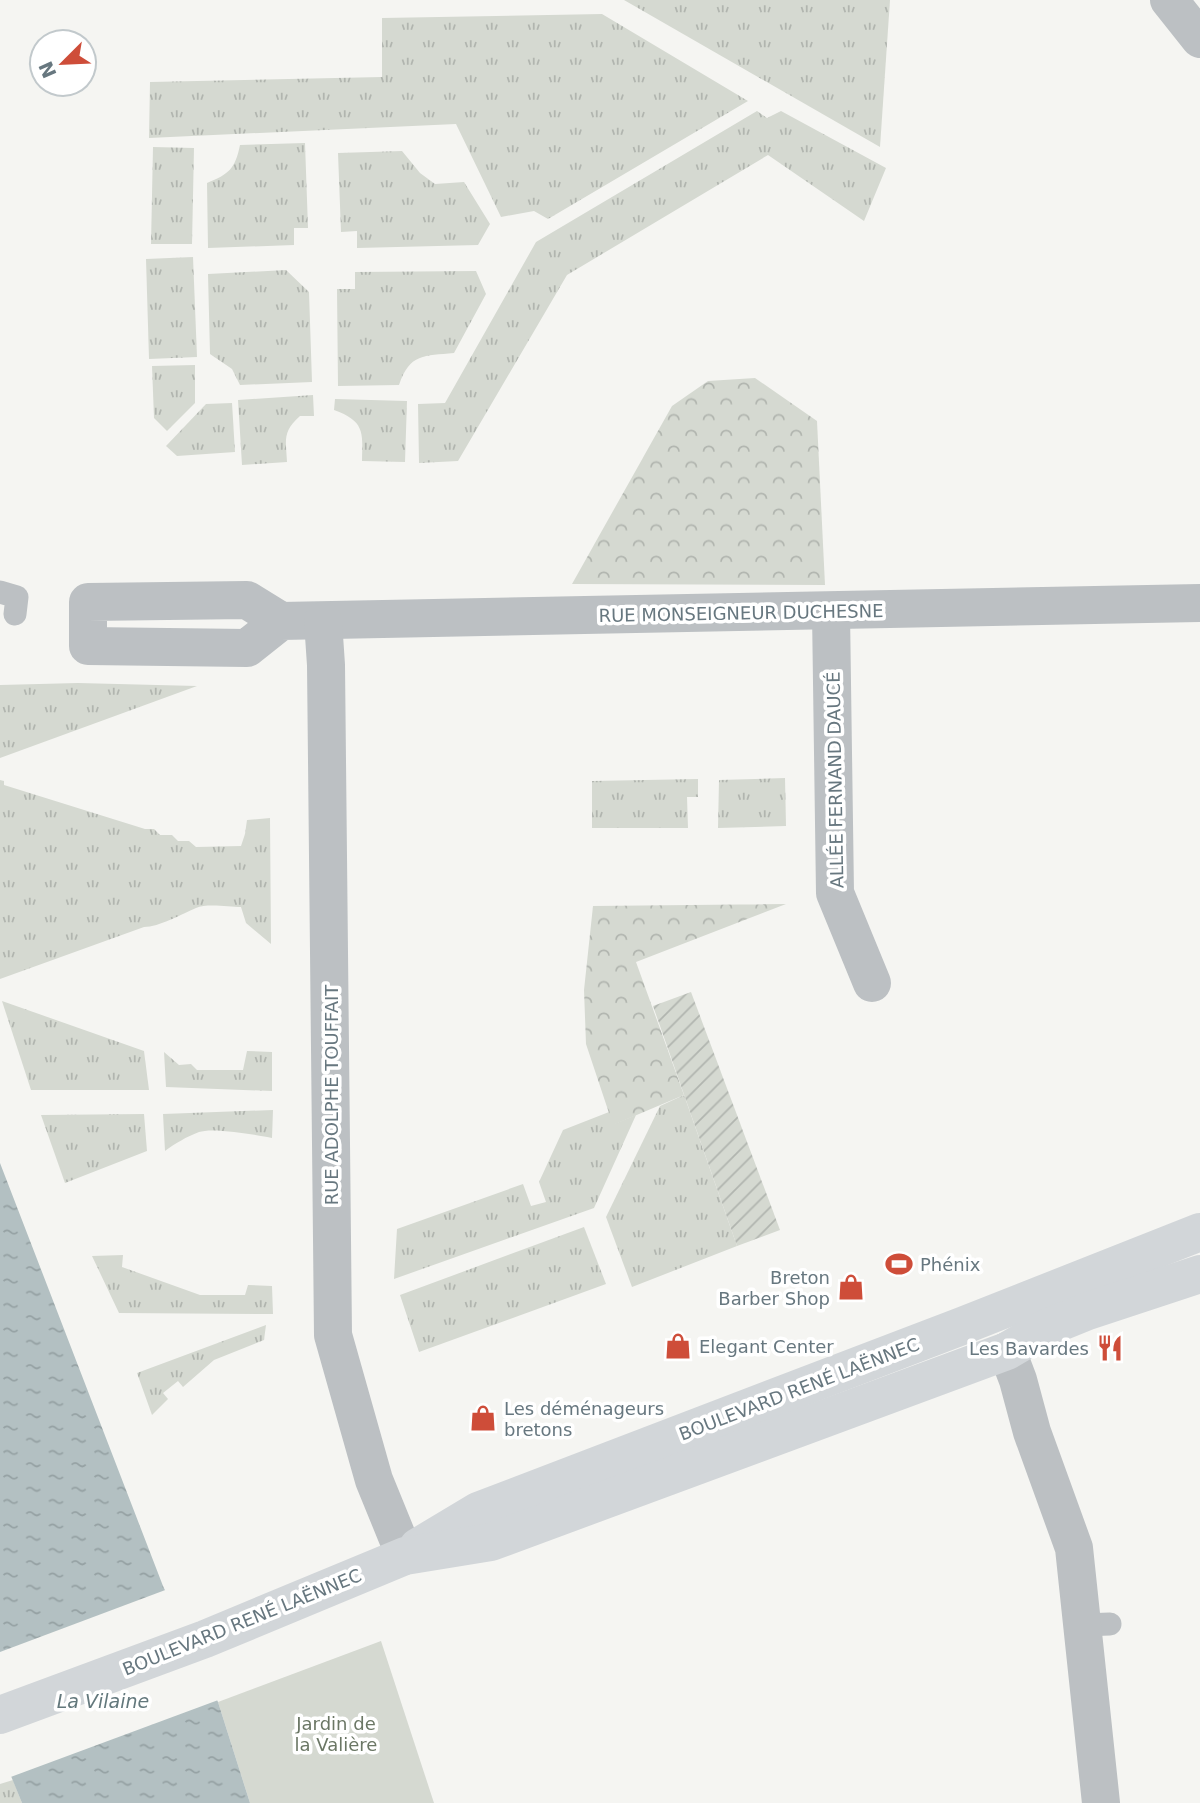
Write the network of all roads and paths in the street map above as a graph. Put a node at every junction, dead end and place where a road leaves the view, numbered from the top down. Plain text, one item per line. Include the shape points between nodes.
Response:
1 (1169, 0) edge
2 (1200, 39) edge
3 (0, 592) edge
4 (1200, 603) edge
5 (831, 612) junction
6 (15, 614) dead end
7 (281, 621) dead end
8 (323, 621) junction
9 (872, 983) dead end
10 (1200, 1232) edge
11 (1200, 1274) edge
12 (1007, 1351) junction
13 (405, 1556) junction
14 (0, 1716) edge
15 (1101, 1803) edge

1 - 2 street
3 - 6 lane via 17,597
4 - 5 street, RUE MONSEIGNEUR DUCHESNE
5 - 8 street, RUE MONSEIGNEUR DUCHESNE
5 - 9 street, ALLÉE FERNAND DAUCÉ via 835,893
7 - 8 street, RUE MONSEIGNEUR DUCHESNE
8 - 13 street, RUE ADOLPHE TOUFFAIT via 332,1335 374,1480
10 - 13 main road, BOULEVARD RENÉ LAËNNEC via 478,1511
11 - 12 main road, BOULEVARD RENÉ LAËNNEC via 1088,1311
12 - 13 main road, BOULEVARD RENÉ LAËNNEC via 491,1542
12 - 15 street via 1072,1513 1074,1548 1096,1624
13 - 14 main road, BOULEVARD RENÉ LAËNNEC via 205,1639

